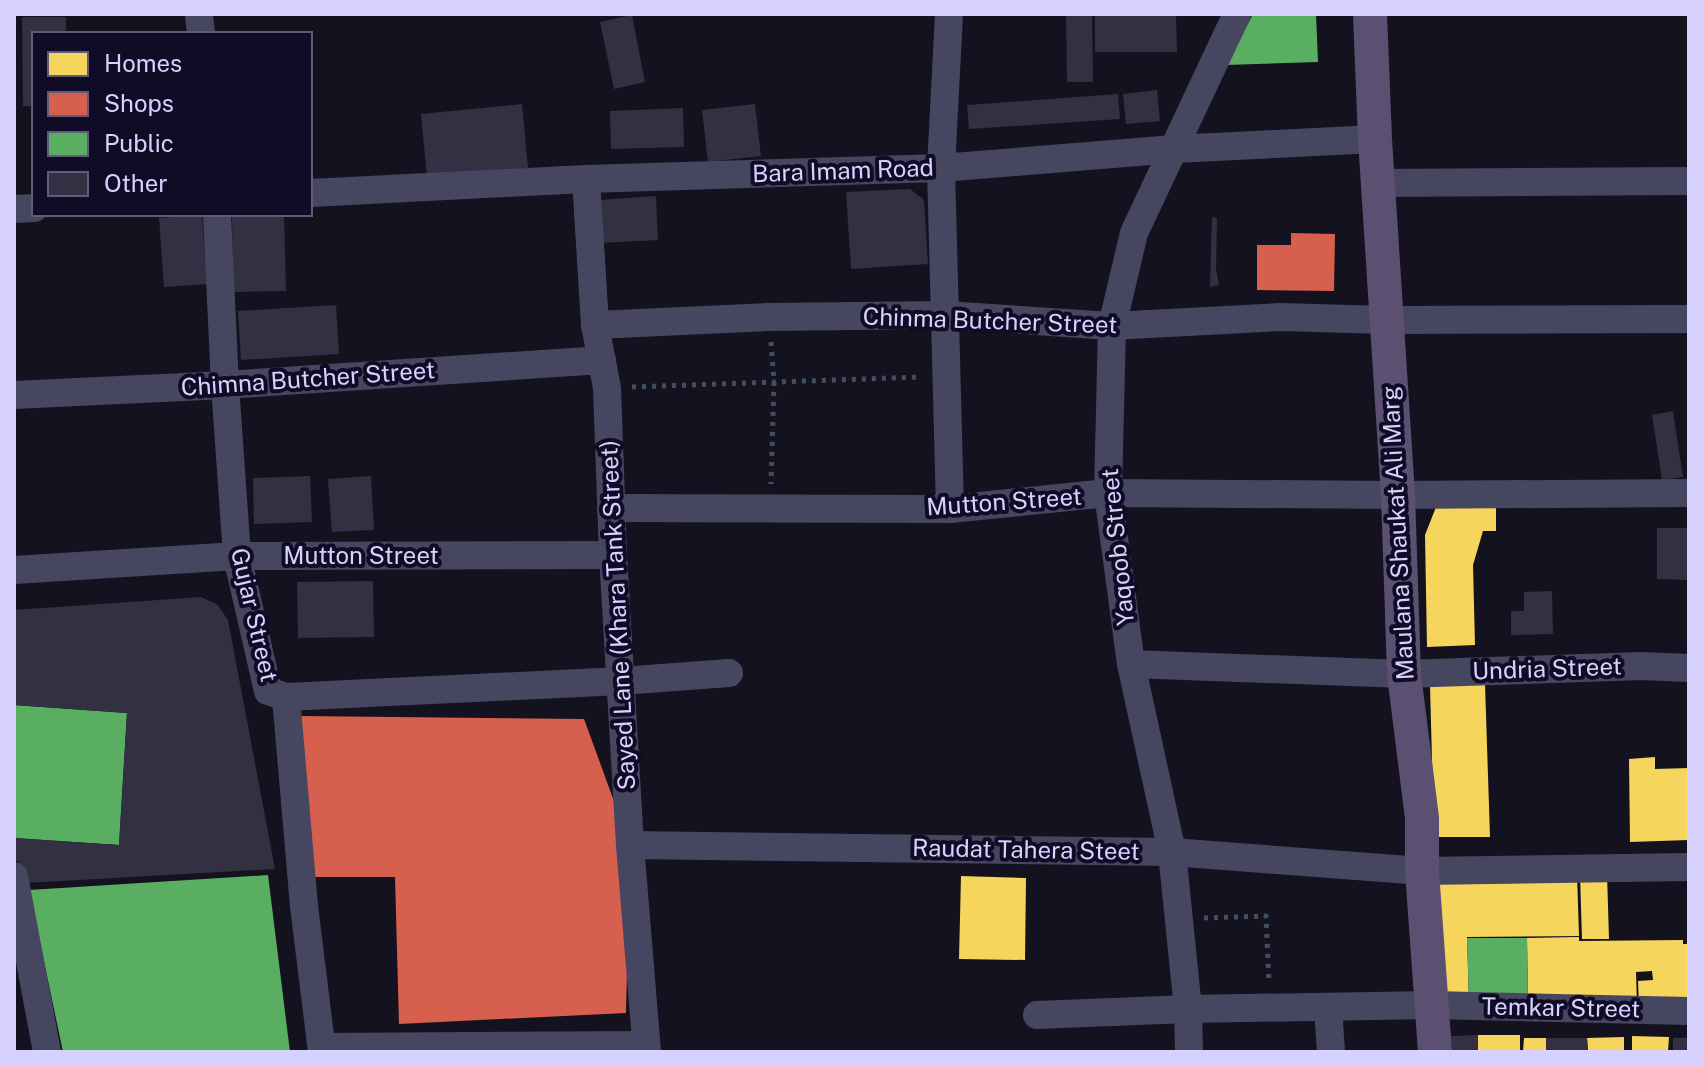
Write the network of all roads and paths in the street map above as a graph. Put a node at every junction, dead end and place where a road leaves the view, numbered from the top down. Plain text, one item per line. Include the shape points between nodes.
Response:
1 (949, 14) edge
2 (1237, 14) edge
3 (1370, 14) edge
4 (1375, 139) junction
5 (1174, 149) junction
6 (941, 168) junction
7 (586, 179) junction
8 (1689, 181) edge
9 (1378, 183) junction
10 (312, 193) edge
11 (217, 216) edge
12 (945, 315) junction
13 (768, 317) junction
14 (1689, 319) edge
15 (1386, 320) junction
16 (595, 325) junction
17 (1112, 326) junction
18 (602, 360) junction
19 (947, 376) junction
20 (774, 381) junction
21 (225, 385) junction
22 (607, 388) junction
23 (14, 395) edge
24 (1108, 493) junction
25 (1689, 493) edge
26 (1398, 495) junction
27 (611, 508) junction
28 (771, 508) junction
29 (950, 509) junction
30 (613, 555) junction
31 (237, 556) junction
32 (14, 570) edge
33 (1131, 664) junction
34 (1689, 668) edge
35 (729, 673) dead end
36 (1404, 674) junction
37 (621, 681) junction
38 (286, 697) junction
39 (630, 845) junction
40 (1172, 852) junction
41 (1689, 867) edge
42 (1422, 871) junction
43 (14, 876) edge
44 (1179, 919) junction
45 (1432, 1005) junction
46 (1328, 1007) junction
47 (1270, 1008) junction
48 (1188, 1009) junction
49 (26, 1010) edge
50 (1689, 1011) edge
51 (1037, 1015) dead end
52 (646, 1048) edge
53 (322, 1049) edge
54 (47, 1052) edge
55 (1189, 1052) edge
56 (1331, 1052) edge
57 (1435, 1052) edge

1 - 6 street
2 - 5 street, Yaqoob Street
3 - 4 main road, Maulana Shaukat Ali Marg
4 - 5 street, Bara Imam Road
4 - 9 main road, Maulana Shaukat Ali Marg
5 - 6 street, Bara Imam Road
5 - 17 street, Yaqoob Street via 1134,233
6 - 7 street, Bara Imam Road
6 - 12 street
7 - 10 street, Bara Imam Road
7 - 16 street, Sayed Lane (Khara Tank Street)
8 - 9 street
9 - 15 main road, Maulana Shaukat Ali Marg
11 - 21 street, Gujar Street
12 - 13 street, Chinma Butcher Street
12 - 17 street, Chinma Butcher Street
12 - 19 street
13 - 16 street, Chinma Butcher Street
13 - 20 path
14 - 15 street, Chinma Butcher Street
15 - 17 street, Chinma Butcher Street via 1280,317
15 - 26 main road, Maulana Shaukat Ali Marg
16 - 18 street, Sayed Lane (Khara Tank Street)
17 - 24 street, Yaqoob Street
18 - 21 street, Chimna Butcher Street
18 - 22 street, Sayed Lane (Khara Tank Street)
19 - 20 path
19 - 29 street
20 - 22 path
20 - 28 path
21 - 23 street, Chimna Butcher Street
21 - 31 street, Gujar Street
22 - 27 street, Sayed Lane (Khara Tank Street)
24 - 26 street, Mutton Street
24 - 29 street, Mutton Street
24 - 33 street, Yaqoob Street
25 - 26 street, Mutton Street
26 - 36 main road, Maulana Shaukat Ali Marg
27 - 28 street, Mutton Street
27 - 30 street, Sayed Lane (Khara Tank Street)
28 - 29 street, Mutton Street
30 - 31 street, Mutton Street
30 - 37 street, Sayed Lane (Khara Tank Street)
31 - 32 street, Mutton Street
31 - 38 street, Gujar Street via 268,691
33 - 36 street, Undria Street
33 - 40 street, Yaqoob Street
34 - 36 street, Undria Street
35 - 37 street
36 - 42 main road, Maulana Shaukat Ali Marg via 1422,818
37 - 38 street
37 - 39 street, Sayed Lane (Khara Tank Street)
38 - 53 street, Gujar Street
39 - 40 street, Raudat Tahera Steet
39 - 52 street, Sayed Lane (Khara Tank Street)
40 - 42 street, Raudat Tahera Steet
40 - 44 street, Yaqoob Street
41 - 42 street, Raudat Tahera Steet
42 - 45 main road, Maulana Shaukat Ali Marg
43 - 49 street
44 - 47 path via 1266,916
44 - 48 street, Yaqoob Street
45 - 46 street, Temkar Street
45 - 50 street, Temkar Street
45 - 57 main road, Maulana Shaukat Ali Marg
46 - 47 street, Temkar Street
46 - 56 street
47 - 48 street, Temkar Street
48 - 51 street, Temkar Street
48 - 55 street, Yaqoob Street
49 - 54 street
52 - 53 street

